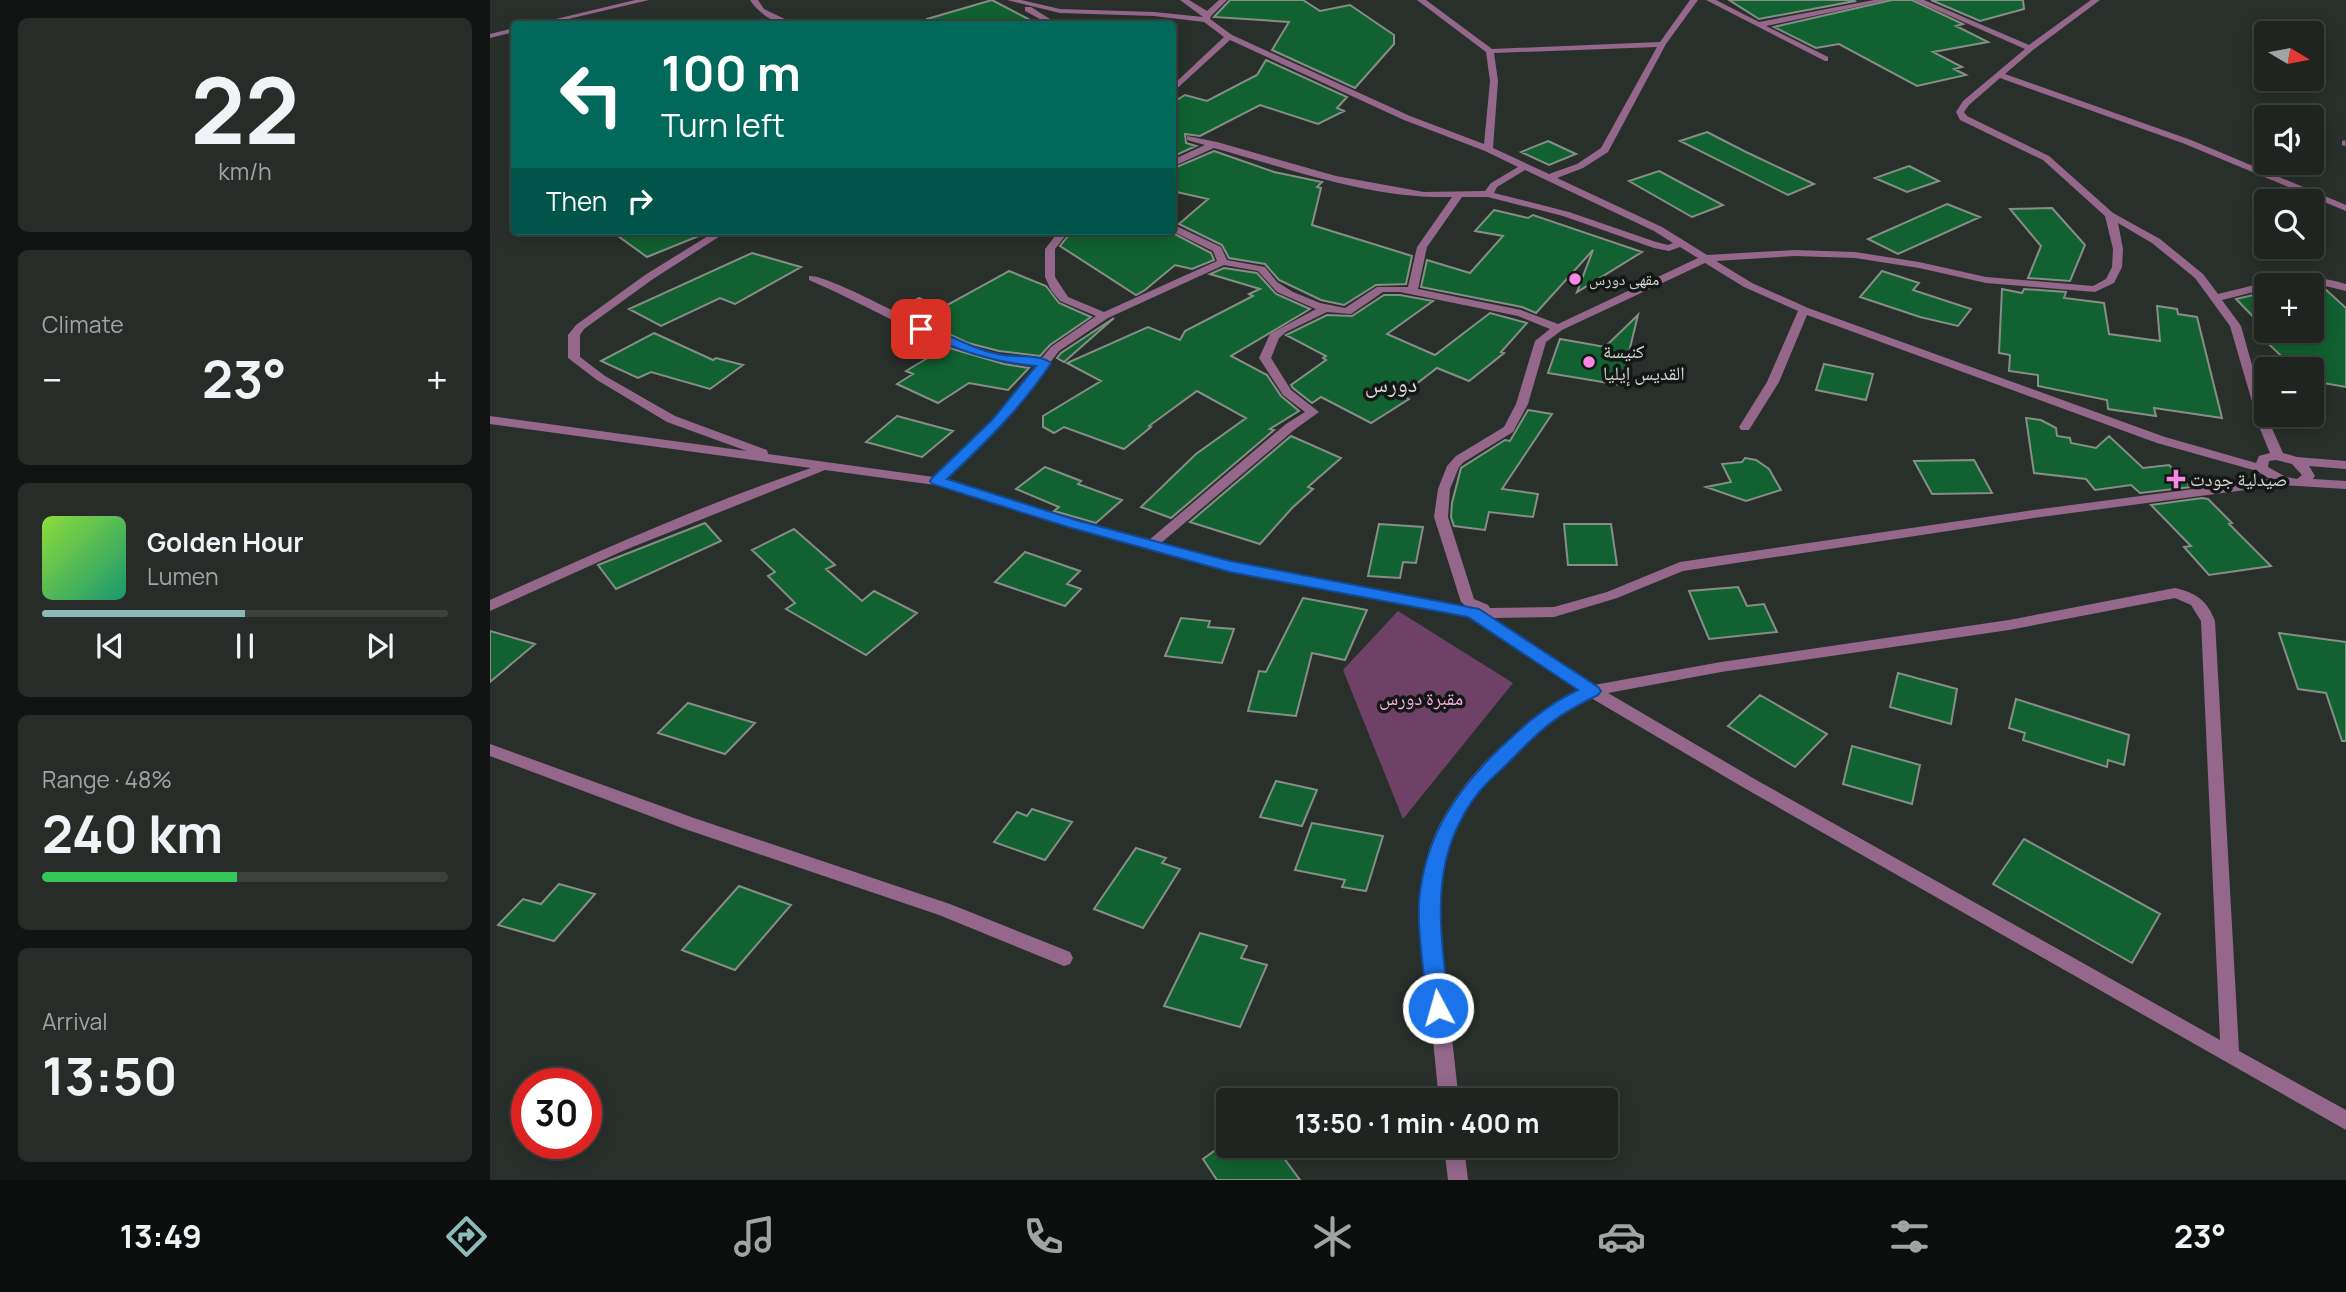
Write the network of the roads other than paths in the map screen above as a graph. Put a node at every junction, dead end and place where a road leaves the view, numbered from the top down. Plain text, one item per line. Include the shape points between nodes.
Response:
1 (645, 0) edge
2 (754, 0) edge
3 (1184, 0) edge
4 (1223, 0) edge
5 (1421, 0) edge
6 (1694, 0) edge
7 (1710, 0) edge
8 (1885, 0) edge
9 (1918, 0) edge
10 (2096, 0) edge
11 (1014, 1) edge
12 (1207, 18) junction
13 (552, 21) edge
14 (784, 21) edge
15 (1049, 21) edge
16 (1757, 25) junction
17 (511, 31) edge
18 (490, 36) edge
19 (1229, 37) junction
20 (1662, 44) junction
21 (2031, 48) junction
22 (1490, 51) junction
23 (1825, 59) dead end
24 (1176, 75) edge
25 (1189, 75) junction
26 (2000, 75) junction
27 (1176, 87) edge
28 (1189, 138) dead end
29 (1214, 144) junction
30 (1488, 149) junction
31 (1176, 162) edge
32 (1524, 167) junction
33 (1548, 178) junction
34 (1459, 194) junction
35 (1488, 194) junction
36 (2346, 208) edge
37 (2110, 215) junction
38 (1176, 229) edge
39 (710, 235) edge
40 (1061, 235) edge
41 (1681, 243) junction
42 (1706, 258) junction
43 (1223, 262) junction
44 (813, 278) dead end
45 (2324, 280) edge
46 (2346, 288) edge
47 (2254, 289) edge
48 (1413, 290) junction
49 (2216, 298) junction
50 (1326, 308) junction
51 (1804, 310) junction
52 (1104, 316) junction
53 (1558, 328) junction
54 (1044, 363) junction
55 (490, 421) edge
56 (1745, 427) dead end
57 (2278, 457) junction
58 (780, 460) junction
59 (2296, 461) junction
60 (2346, 465) edge
61 (827, 467) junction
62 (2261, 468) junction
63 (937, 481) junction
64 (2283, 481) junction
65 (2303, 482) junction
66 (2346, 485) edge
67 (1151, 545) junction
68 (490, 606) edge
69 (1473, 612) junction
70 (1494, 612) junction
71 (1592, 691) junction
72 (490, 750) edge
73 (1064, 958) dead end
74 (2230, 1056) junction
75 (1448, 1088) edge
76 (2346, 1121) edge
77 (1455, 1158) edge
78 (1458, 1180) edge

1 - 13 street
2 - 14 street via 761,11
3 - 12 street
4 - 12 street
5 - 22 street
6 - 20 street
7 - 16 street
8 - 16 street
9 - 21 street
10 - 21 street
11 - 12 street via 1060,11
11 - 15 street
12 - 19 street
16 - 23 street
17 - 18 street
19 - 25 street
19 - 30 street
20 - 22 street
20 - 33 street via 1605,150
21 - 26 street
22 - 30 street via 1493,81
24 - 25 street
25 - 27 street
26 - 36 street via 2188,142
26 - 37 street via 1959,113 2046,158
28 - 29 street
29 - 31 street
29 - 34 street via 1335,179 1424,195
30 - 32 street
32 - 33 street
32 - 35 street
33 - 41 street
34 - 35 street
34 - 48 street via 1422,247
35 - 41 street via 1566,214 1654,245 1669,248
37 - 42 street via 2118,236 2115,272 2111,280 2095,289 1986,280 1855,255
37 - 49 street via 2156,241 2199,275
38 - 43 street via 1217,249
39 - 58 street via 580,327 574,335 574,358 671,419
40 - 52 street via 1050,249 1050,277 1056,290 1064,299
41 - 42 street
42 - 51 street via 1748,285
42 - 53 street
43 - 50 street via 1261,269 1285,292
43 - 52 street
44 - 54 street via 968,350
45 - 46 street
47 - 49 street
48 - 50 street via 1381,289 1346,312
48 - 53 street via 1521,313
49 - 57 street via 2235,326
50 - 67 street via 1274,336 1265,358 1287,392 1313,412
51 - 56 street via 1773,383
51 - 62 street via 2161,440
52 - 54 street via 1055,349
53 - 70 street via 1541,341 1522,404 1509,429 1460,459 1444,489 1441,517 1468,602
54 - 63 street via 998,422
55 - 58 street
57 - 59 street
57 - 62 street via 2263,459
58 - 61 street
59 - 60 street
59 - 65 street via 2308,471
61 - 63 street
61 - 68 street via 769,486
62 - 64 street
63 - 67 street
64 - 65 street
64 - 70 street via 1681,567 1563,610
65 - 66 street
67 - 69 street via 1230,566
69 - 70 street
69 - 71 street
71 - 74 street
71 - 74 street via 1721,667 2009,625 2175,593 2192,597 2203,606 2208,621
71 - 75 street via 1539,720 1495,762 1460,806 1435,859 1429,904
72 - 73 street via 944,909
74 - 76 street
77 - 78 street

